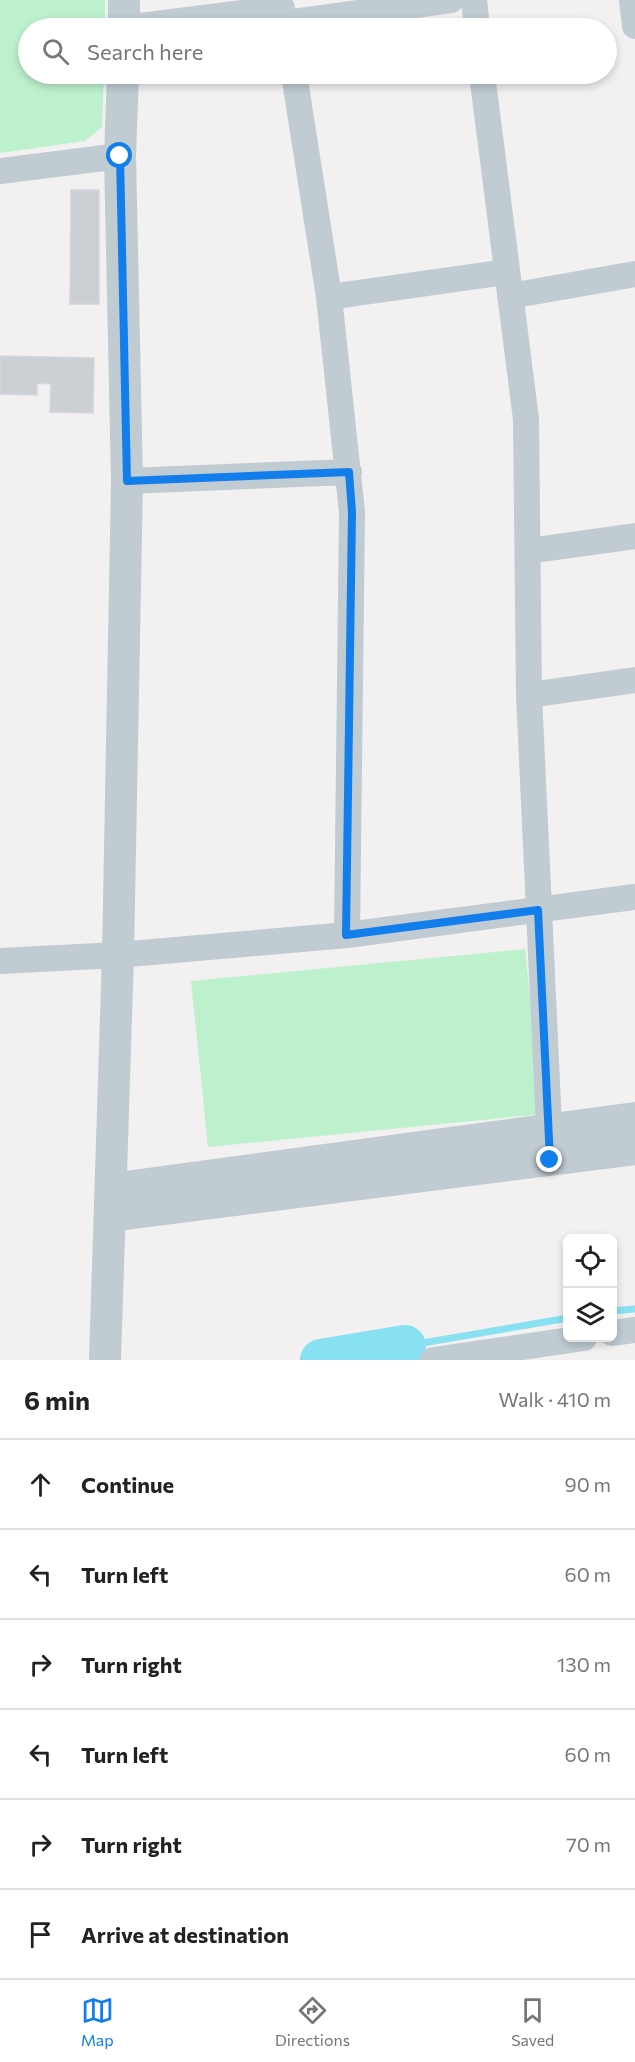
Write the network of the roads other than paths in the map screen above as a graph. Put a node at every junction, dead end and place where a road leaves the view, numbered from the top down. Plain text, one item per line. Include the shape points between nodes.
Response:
1 (124, 0) edge
2 (451, 0) edge
3 (474, 0) edge
4 (632, 0) edge
5 (284, 15) edge
6 (124, 18) edge
7 (247, 18) edge
8 (476, 18) edge
9 (635, 26) edge
10 (123, 84) edge
11 (296, 84) edge
12 (483, 84) edge
13 (120, 156) junction
14 (0, 171) edge
15 (635, 274) edge
16 (508, 284) junction
17 (329, 297) junction
18 (349, 472) junction
19 (127, 481) junction
20 (635, 536) edge
21 (528, 551) junction
22 (635, 680) edge
23 (529, 694) junction
24 (635, 897) edge
25 (538, 910) junction
26 (346, 935) junction
27 (118, 955) junction
28 (0, 961) edge
29 (635, 1118) edge
30 (549, 1145) junction
31 (635, 1149) edge
32 (111, 1203) junction
33 (635, 1330) edge
34 (617, 1332) edge
35 (563, 1341) edge
36 (105, 1360) edge
37 (433, 1360) edge

1 - 6 street
2 - 5 street
3 - 8 street
4 - 9 street
5 - 7 street
10 - 13 street
11 - 17 street
12 - 16 street
13 - 14 street
13 - 19 street
15 - 16 street
16 - 17 street
16 - 21 street via 526,418
17 - 18 street
18 - 19 street
18 - 26 street via 352,512
19 - 27 street
20 - 21 street
21 - 23 street
22 - 23 street
23 - 25 street
24 - 25 street
25 - 26 street
25 - 30 street
26 - 27 street
27 - 28 street
27 - 32 street
29 - 30 street
30 - 31 street
30 - 32 street
32 - 36 street
33 - 34 street
35 - 37 street

